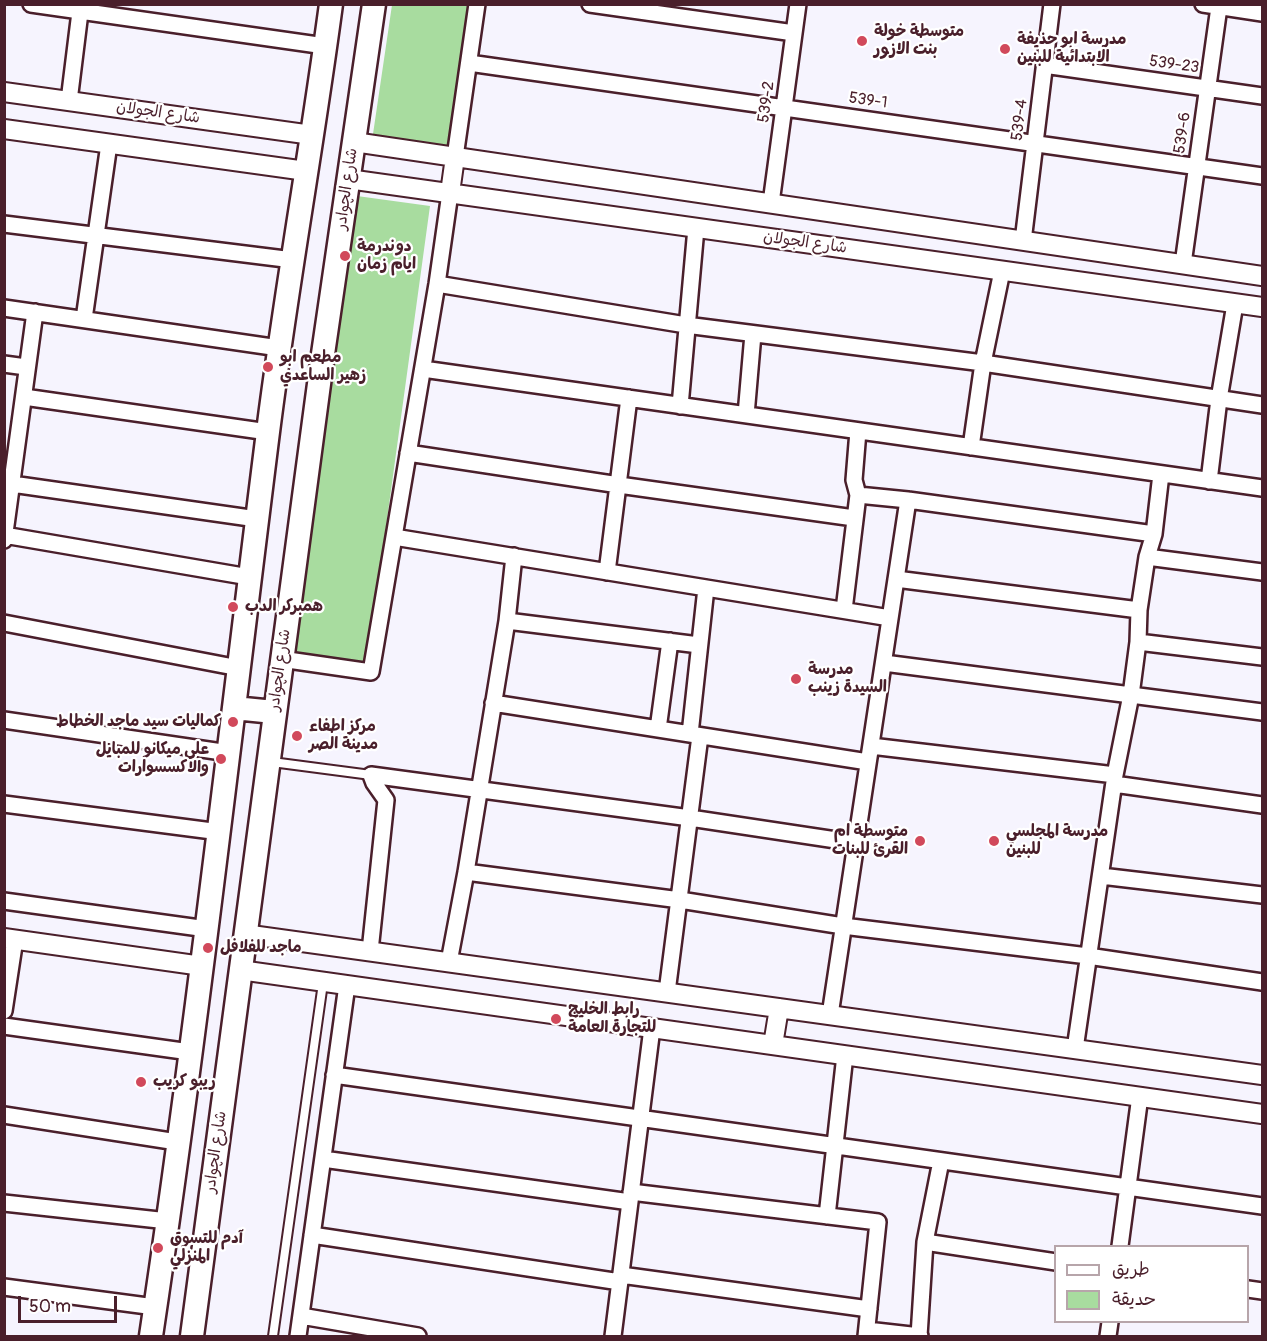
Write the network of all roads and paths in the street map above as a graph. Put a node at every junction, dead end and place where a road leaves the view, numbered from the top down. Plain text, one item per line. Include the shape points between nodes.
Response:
1 (31, 4) edge
2 (331, 4) edge
3 (374, 4) edge
4 (477, 4) edge
5 (590, 4) edge
6 (798, 4) edge
7 (1052, 4) edge
8 (1203, 4) edge
9 (1219, 7) junction
10 (81, 8) edge
11 (1263, 13) edge
12 (794, 33) junction
13 (325, 46) junction
14 (469, 63) junction
15 (1044, 65) junction
16 (1208, 88) junction
17 (4, 92) edge
18 (1263, 96) edge
19 (69, 101) junction
20 (784, 108) junction
21 (4, 129) edge
22 (312, 135) junction
23 (354, 142) junction
24 (1035, 143) junction
25 (109, 144) junction
26 (455, 157) junction
27 (1196, 166) junction
28 (306, 171) junction
29 (1263, 176) edge
30 (348, 179) junction
31 (450, 194) junction
32 (771, 203) junction
33 (4, 224) edge
34 (696, 228) junction
35 (973, 233) junction
36 (96, 236) junction
37 (1023, 241) junction
38 (293, 260) junction
39 (1183, 264) junction
40 (966, 266) junction
41 (1002, 271) junction
42 (1263, 276) edge
43 (437, 284) junction
44 (1235, 304) junction
45 (4, 308) edge
46 (1263, 308) edge
47 (35, 312) junction
48 (84, 319) junction
49 (686, 325) junction
50 (753, 334) junction
51 (279, 348) junction
52 (983, 363) junction
53 (4, 364) edge
54 (26, 367) junction
55 (423, 369) junction
56 (24, 397) junction
57 (629, 398) junction
58 (1219, 399) junction
59 (1263, 405) edge
60 (680, 406) junction
61 (746, 415) junction
62 (858, 431) junction
63 (268, 432) junction
64 (971, 447) junction
65 (10, 450) edge
66 (408, 453) junction
67 (1161, 474) junction
68 (1209, 481) junction
69 (12, 484) junction
70 (619, 485) junction
71 (1263, 488) edge
72 (858, 495) junction
73 (908, 500) junction
74 (854, 518) junction
75 (257, 519) junction
76 (1154, 534) junction
77 (5, 537) edge
78 (394, 537) junction
79 (514, 556) junction
80 (1147, 557) junction
81 (608, 572) junction
82 (1263, 572) edge
83 (249, 577) junction
84 (896, 579) junction
85 (706, 588) junction
86 (844, 610) junction
87 (1138, 610) junction
88 (890, 618) junction
89 (507, 621) junction
90 (4, 623) edge
91 (670, 641) junction
92 (1138, 642) junction
93 (699, 645) junction
94 (1263, 657) edge
95 (281, 659) junction
96 (884, 663) junction
97 (239, 668) junction
98 (1131, 695) junction
99 (493, 703) junction
100 (234, 708) junction
101 (274, 712) junction
102 (1263, 712) edge
103 (4, 720) edge
104 (658, 729) junction
105 (695, 735) junction
106 (871, 746) junction
107 (229, 753) junction
108 (268, 761) junction
109 (868, 762) junction
110 (371, 774) junction
111 (1114, 780) junction
112 (479, 789) junction
113 (4, 804) edge
114 (1263, 805) edge
115 (690, 818) junction
116 (220, 832) junction
117 (856, 843) junction
118 (466, 872) junction
119 (1101, 876) junction
120 (1263, 895) edge
121 (680, 900) junction
122 (4, 901) edge
123 (843, 926) junction
124 (207, 930) junction
125 (244, 934) junction
126 (10, 939) edge
127 (370, 951) junction
128 (1088, 956) junction
129 (449, 962) junction
130 (202, 966) junction
131 (240, 970) junction
132 (323, 981) junction
133 (1263, 982) edge
134 (347, 985) junction
135 (667, 992) junction
136 (779, 1008) junction
137 (4, 1011) edge
138 (830, 1015) junction
139 (4, 1026) edge
140 (652, 1028) junction
141 (773, 1045) junction
142 (1075, 1049) junction
143 (190, 1052) junction
144 (845, 1055) junction
145 (334, 1075) junction
146 (1263, 1075) edge
147 (1140, 1096) junction
148 (1263, 1114) edge
149 (4, 1115) edge
150 (641, 1118) junction
151 (177, 1142) junction
152 (835, 1146) junction
153 (323, 1159) junction
154 (941, 1161) junction
155 (1128, 1187) junction
156 (631, 1197) junction
157 (4, 1203) edge
158 (1263, 1206) edge
159 (828, 1216) junction
160 (168, 1221) junction
161 (312, 1235) junction
162 (925, 1242) junction
163 (1120, 1245) edge
164 (1054, 1262) edge
165 (620, 1279) junction
166 (4, 1287) edge
167 (155, 1307) junction
168 (868, 1309) junction
169 (301, 1316) junction
170 (866, 1333) edge
171 (151, 1336) edge
172 (192, 1336) edge
173 (273, 1336) edge
174 (298, 1336) edge
175 (418, 1336) edge
176 (613, 1336) edge
177 (919, 1336) edge

1 - 10 street
2 - 13 main road
3 - 23 main road, شارع الچوادر
4 - 14 street
5 - 12 street
6 - 12 street, 539-2
7 - 15 street, 539-4
8 - 9 street
9 - 11 street
9 - 16 street, 539-6
10 - 13 street
10 - 19 street
12 - 20 street, 539-2
13 - 22 main road
14 - 20 street, 539-1
14 - 26 street
15 - 16 street, 539-23
15 - 24 street, 539-4
16 - 18 street, 539-23
16 - 27 street, 539-6
17 - 19 street, شارع الجولان
19 - 22 street, شارع الجولان
20 - 24 street, 539-1
20 - 32 street, 539-2
21 - 25 street
22 - 28 main road
23 - 26 street, شارع الجولان
23 - 30 main road, شارع الچوادر
24 - 27 street, 539-1
24 - 37 street, 539-4
25 - 28 street
25 - 36 street
26 - 31 street
26 - 32 street, شارع الجولان
27 - 29 street, 539-1
27 - 39 street, 539-6
28 - 38 main road
30 - 31 street, شارع الجولان
30 - 95 main road, شارع الچوادر
31 - 34 street, شارع الجولان
31 - 43 street
32 - 35 street, شارع الجولان
33 - 36 street
34 - 40 street, شارع الجولان
34 - 49 street
35 - 37 street, شارع الجولان
35 - 40 street
36 - 38 street
36 - 48 street
37 - 39 street, شارع الجولان
38 - 51 main road
39 - 42 street, شارع الجولان
40 - 41 street, شارع الجولان
41 - 44 street, شارع الجولان
41 - 52 street
43 - 49 street
43 - 55 street
44 - 46 street, شارع الجولان
44 - 58 street
45 - 47 street
47 - 48 street
47 - 54 street
48 - 51 street
49 - 50 street
49 - 60 street
50 - 52 street
50 - 61 street
51 - 63 main road
52 - 58 street
52 - 64 street
53 - 54 street
54 - 56 street
55 - 57 street
55 - 66 street
56 - 63 street
56 - 65 street
57 - 60 street
57 - 70 street
58 - 59 street
58 - 68 street
60 - 61 street
61 - 62 street
62 - 64 street
62 - 72 street via 854,480
63 - 75 main road
64 - 67 street
65 - 69 street
66 - 70 street
66 - 78 street
67 - 68 street
67 - 76 street
68 - 71 street
69 - 75 street
69 - 77 street
70 - 74 street
70 - 81 street
72 - 73 street
72 - 74 street
73 - 76 street
73 - 84 street
74 - 86 street
75 - 83 main road
76 - 80 street
77 - 83 street
78 - 79 street
78 - 95 street via 371,672
79 - 81 street
79 - 89 street
80 - 82 street
80 - 87 street
81 - 85 street
83 - 97 main road
84 - 87 street
84 - 88 street
85 - 86 street
85 - 93 street
86 - 88 street
87 - 92 street
88 - 96 street
89 - 91 street
89 - 99 street
90 - 97 street
91 - 93 street
91 - 104 street
92 - 94 street
92 - 98 street
93 - 105 street
95 - 101 main road, شارع الچوادر
96 - 98 street
96 - 106 street
97 - 100 main road
98 - 102 street
98 - 111 street
99 - 104 street
99 - 112 street
100 - 101 main road
100 - 107 main road
101 - 108 main road, شارع الچوادر
103 - 107 street
104 - 105 street
105 - 109 street
105 - 115 street
106 - 109 street
106 - 111 street
107 - 116 main road
108 - 110 lane
108 - 125 main road, شارع الچوادر
109 - 117 street
110 - 112 street
110 - 127 street via 386,800
111 - 114 street
111 - 119 street
112 - 115 street
112 - 118 street
113 - 116 street
115 - 117 street
115 - 121 street
116 - 124 main road
117 - 123 street
118 - 121 street
118 - 129 street
119 - 120 street
119 - 128 street
121 - 123 street
121 - 135 street
122 - 124 street
123 - 128 street
123 - 138 street
124 - 130 main road
125 - 127 street
125 - 131 main road, شارع الچوادر
126 - 130 street
126 - 137 street
127 - 129 street
128 - 133 street
128 - 142 street
129 - 135 street
130 - 143 main road
131 - 132 street
131 - 172 main road, شارع الچوادر
132 - 134 street
132 - 173 lane
134 - 140 street
134 - 145 street
135 - 136 street
136 - 138 street
136 - 141 street
138 - 142 street
139 - 143 street
140 - 141 street
140 - 150 street
141 - 144 street
142 - 146 street
143 - 151 main road
144 - 147 street
144 - 152 street
145 - 150 street
145 - 153 street
147 - 148 street
147 - 155 street
149 - 151 street
150 - 152 street
150 - 156 street
151 - 160 main road
152 - 154 street
152 - 159 street
153 - 156 street
153 - 161 street
154 - 155 street
154 - 162 street
155 - 158 street
155 - 163 street
156 - 159 street
156 - 165 street
157 - 160 street
159 - 168 street via 878,1222
160 - 167 main road
161 - 165 street
161 - 169 street
162 - 164 street
162 - 177 street
165 - 168 street
165 - 176 street
166 - 167 street
167 - 171 main road
168 - 170 street
169 - 174 street
169 - 175 street
170 - 177 street

